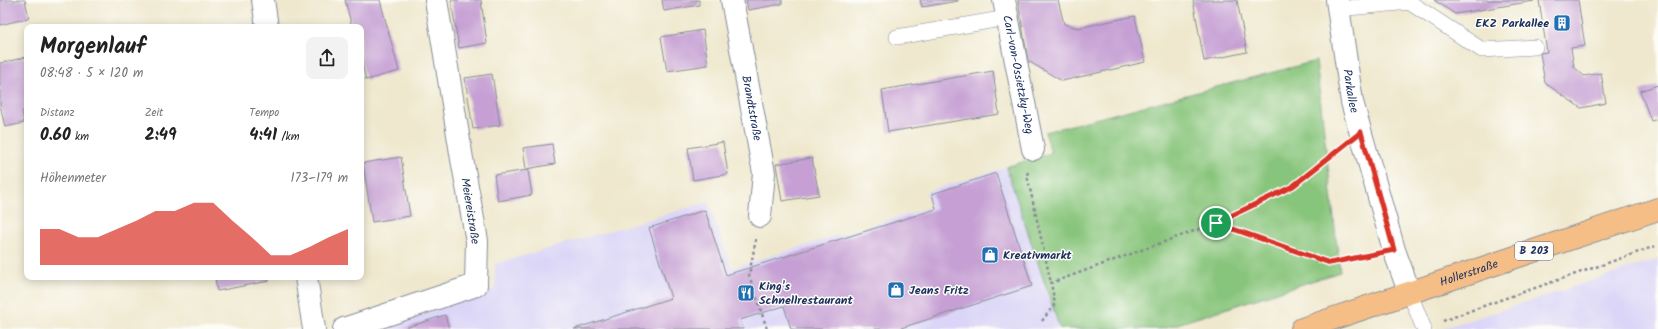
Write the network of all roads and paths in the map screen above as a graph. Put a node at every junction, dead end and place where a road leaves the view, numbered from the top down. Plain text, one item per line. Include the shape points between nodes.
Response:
1 (263, 0) edge
2 (436, 0) edge
3 (732, 0) edge
4 (1388, 2) edge
5 (1338, 5) edge
6 (1005, 9) edge
7 (267, 24) edge
8 (897, 37) dead end
9 (1535, 47) dead end
10 (1361, 132) junction
11 (1033, 149) joint
12 (1658, 209) edge
13 (760, 216) joint
14 (1216, 223) junction
15 (1658, 245) edge
16 (1394, 250) junction
17 (306, 280) edge
18 (1051, 283) junction
19 (1410, 294) junction
20 (1042, 321) dead end
21 (1424, 328) edge
22 (314, 329) edge
23 (344, 329) edge
24 (767, 329) edge
25 (1302, 329) edge

1 - 7 street
2 - 23 street, Meiereistraße via 477,241 476,285
3 - 13 street, Brandtstraße via 764,173
4 - 5 lane
4 - 9 lane via 1408,2 1482,50
5 - 10 street, Parkallee via 1352,102
6 - 8 lane
6 - 11 street, Carl-von-Ossietzky-Weg
10 - 14 path via 1293,186
10 - 16 street, Parkallee
11 - 18 path via 1027,175
12 - 19 main road, Hollerstraße / B 203
13 - 24 path via 749,275
14 - 16 path via 1330,263
14 - 18 path
15 - 21 path
16 - 19 street, Parkallee
17 - 22 street
18 - 20 path via 1055,304
19 - 21 lane
19 - 25 main road, Hollerstraße / B 203

